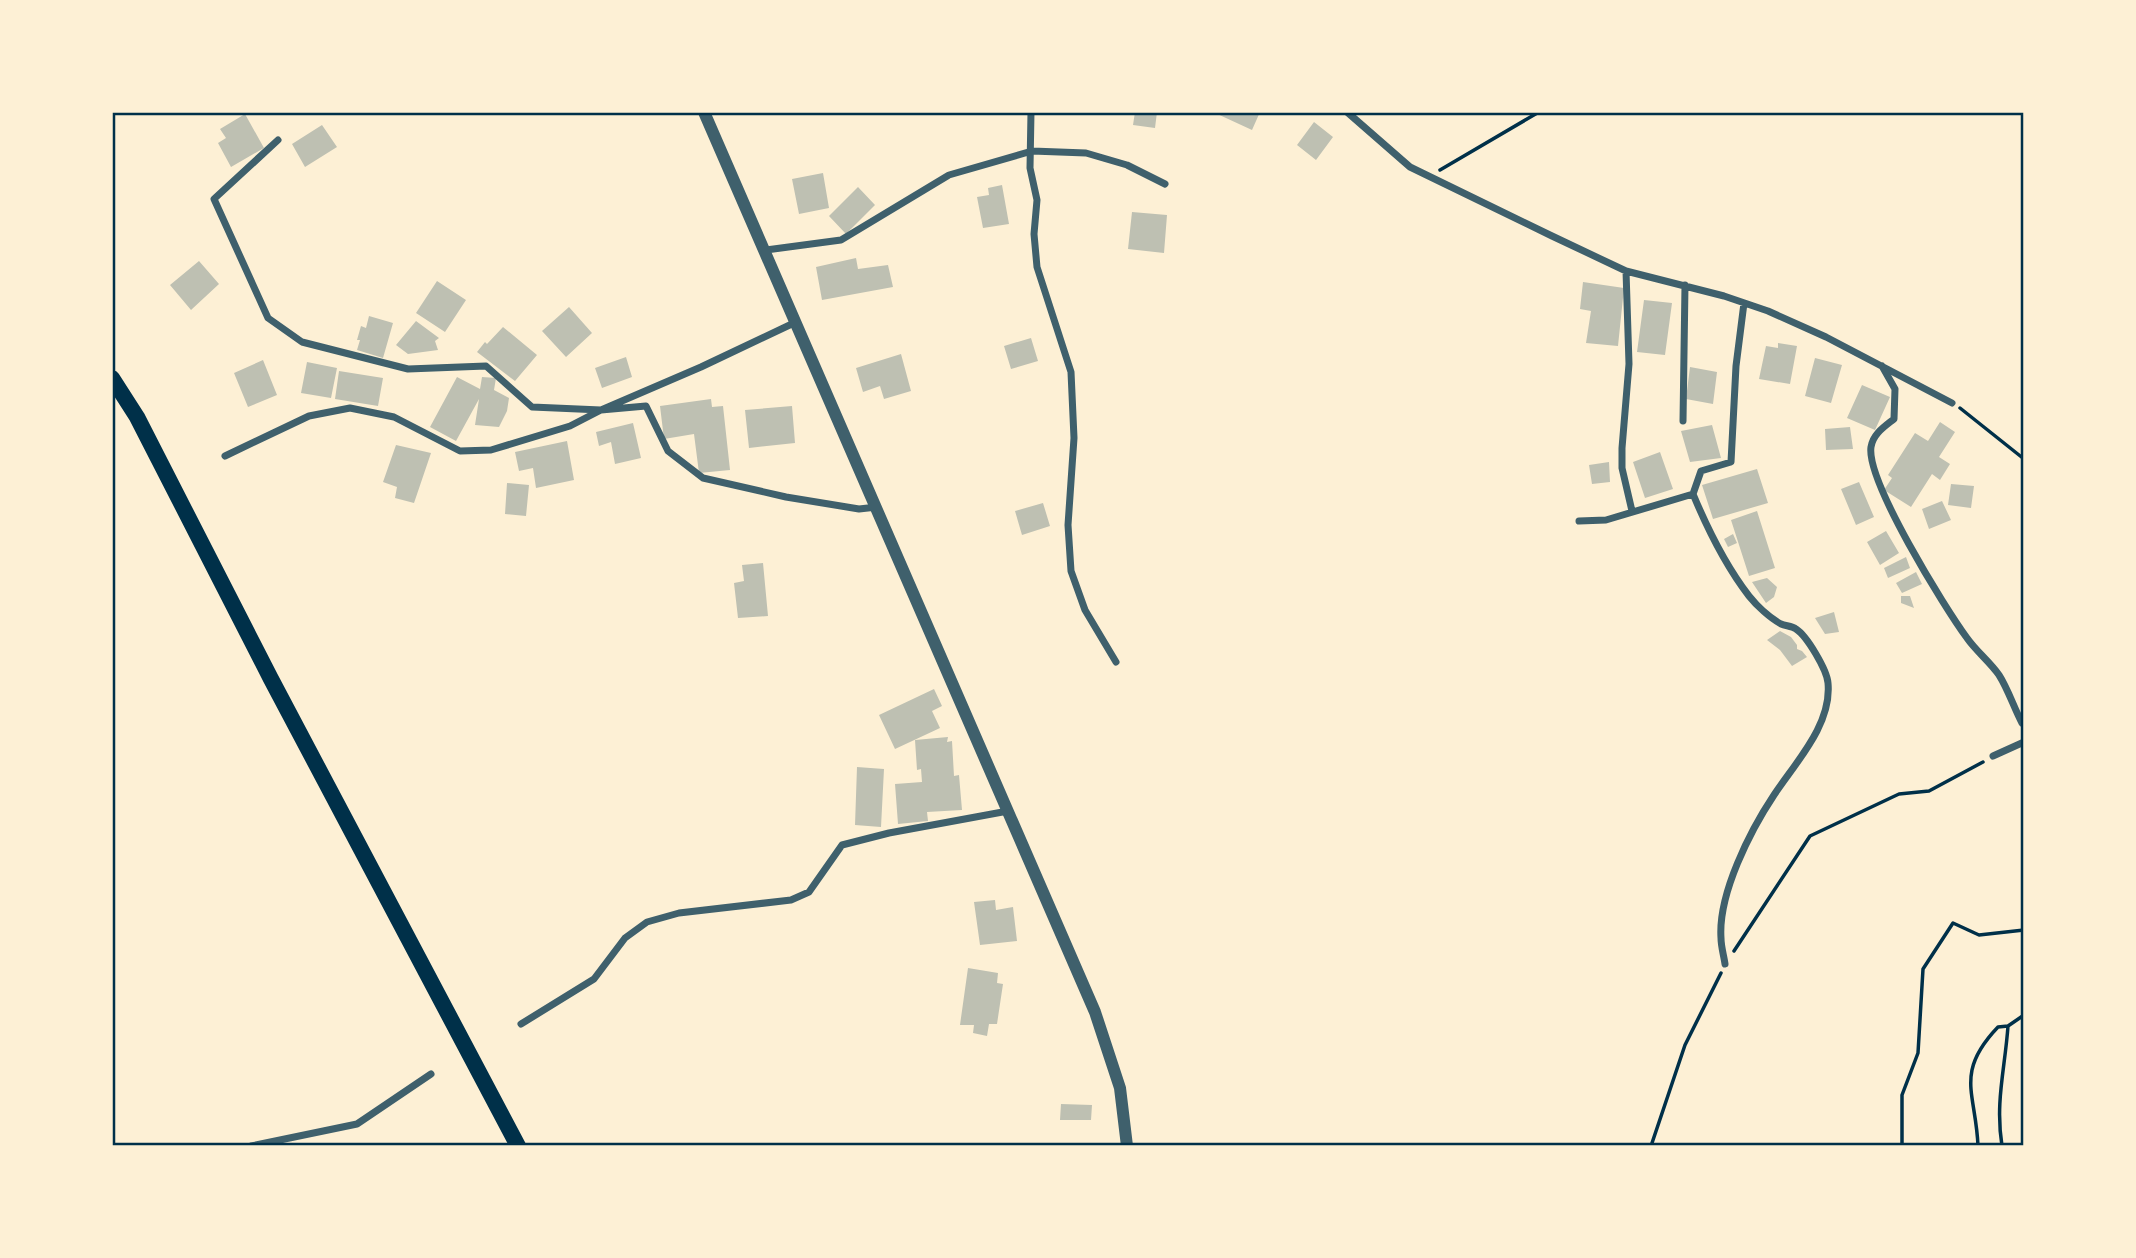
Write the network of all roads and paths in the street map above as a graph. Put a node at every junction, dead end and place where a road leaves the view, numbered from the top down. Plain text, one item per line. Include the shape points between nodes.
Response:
1 (704, 112) edge
2 (1031, 112) edge
3 (1347, 112) edge
4 (1539, 112) edge
5 (278, 140) dead end
6 (1031, 151) junction
7 (1429, 176) junction
8 (1165, 184) dead end
9 (765, 250) junction
10 (1626, 271) junction
11 (1685, 285) junction
12 (1744, 303) junction
13 (797, 321) junction
14 (1881, 364) junction
15 (112, 378) edge
16 (1952, 402) joint
17 (601, 410) junction
18 (1683, 421) dead end
19 (225, 456) dead end
20 (2024, 459) edge
21 (1693, 494) junction
22 (877, 506) junction
23 (1632, 511) junction
24 (1578, 521) dead end
25 (1116, 662) dead end
26 (2022, 723) dead end
27 (2024, 742) edge
28 (1993, 757) joint
29 (1008, 811) junction
30 (2024, 930) edge
31 (1725, 964) junction
32 (2024, 1015) edge
33 (521, 1024) dead end
34 (2008, 1026) junction
35 (431, 1074) dead end
36 (251, 1146) edge
37 (518, 1146) edge
38 (1127, 1146) edge
39 (1651, 1146) edge
40 (1902, 1146) edge
41 (1978, 1146) edge
42 (2002, 1146) edge

1 - 9 street
2 - 6 street
3 - 7 street via 1410,167
4 - 7 path
5 - 17 street via 214,199 268,318 302,342 408,369 486,366 532,407
6 - 8 street via 1086,153 1127,165
6 - 9 street via 950,175 841,240
6 - 25 street via 1037,267 1071,372 1071,571 1085,610
7 - 10 street
9 - 13 street
10 - 11 street
10 - 23 street via 1629,364 1622,468
11 - 12 street
11 - 18 street
12 - 14 street
12 - 21 street via 1731,462 1701,471
13 - 17 street
13 - 22 street
14 - 16 street
14 - 26 street via 1895,389 1894,419 1878,431 1871,448 1890,509 1950,614 1999,676
15 - 37 main road via 137,417
16 - 20 path
17 - 19 street via 570,426 491,450 460,451 394,417 350,408 309,416
17 - 22 street via 646,406 668,451 704,478 859,509
21 - 23 street
21 - 31 street via 1724,561 1750,597 1778,623 1797,629 1829,682 1825,715 1773,796 1737,867 1724,905 1721,937
22 - 29 street
23 - 24 street via 1606,520
27 - 28 street
28 - 31 path via 1929,791 1899,794 1810,836
29 - 33 street via 842,845 809,892 791,900 679,913 647,922 625,938 594,979
29 - 38 street via 1095,1012 1120,1088
30 - 40 path via 1979,935 1953,923 1923,969 1918,1053 1902,1095
31 - 39 path via 1685,1045
32 - 34 path
34 - 41 path via 1998,1027 1990,1035 1971,1068
34 - 42 path via 1998,1096
35 - 36 street via 357,1124

